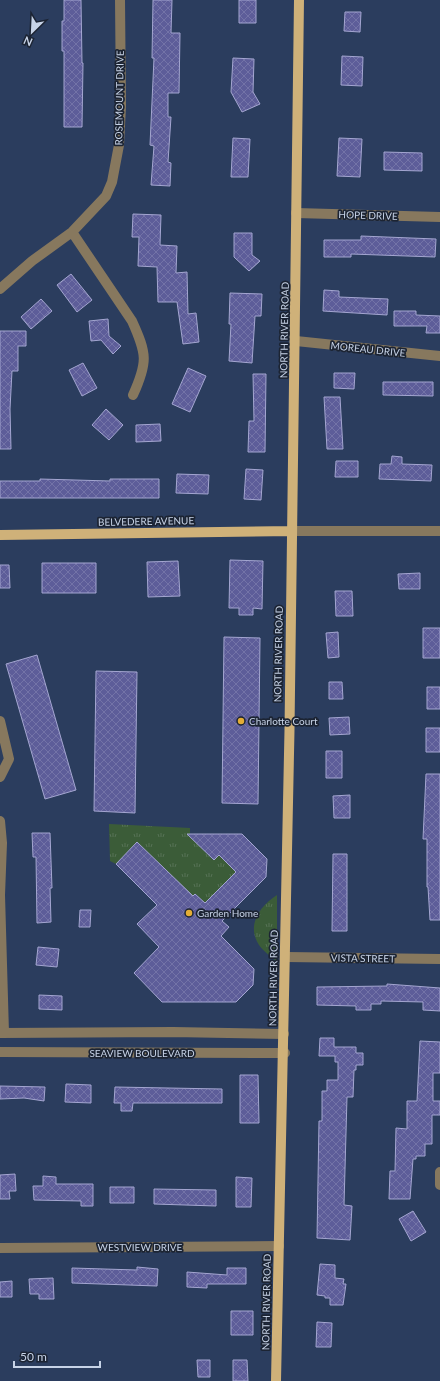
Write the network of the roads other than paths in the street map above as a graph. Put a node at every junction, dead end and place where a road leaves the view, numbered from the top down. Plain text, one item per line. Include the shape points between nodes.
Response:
1 (120, 0) edge
2 (299, 0) edge
3 (296, 213) junction
4 (440, 217) edge
5 (72, 232) junction
6 (0, 290) edge
7 (296, 341) junction
8 (440, 356) edge
9 (133, 395) dead end
10 (292, 531) junction
11 (440, 532) edge
12 (0, 535) edge
13 (0, 721) edge
14 (0, 777) edge
15 (0, 821) edge
16 (0, 895) edge
17 (286, 957) junction
18 (440, 959) edge
19 (2, 1033) edge
20 (284, 1034) junction
21 (0, 1052) edge
22 (285, 1053) junction
23 (440, 1172) edge
24 (440, 1185) edge
25 (279, 1246) junction
26 (0, 1248) edge
27 (276, 1381) edge

1 - 5 street, ROSEMOUNT DRIVE via 121,106 119,145 112,182 106,196
2 - 3 main road, NORTH RIVER ROAD
3 - 4 street, HOPE DRIVE
3 - 7 main road, NORTH RIVER ROAD
5 - 6 street, ROSEMOUNT DRIVE via 32,261
5 - 9 street via 140,338 144,351 142,375
7 - 8 street, MOREAU DRIVE
7 - 10 main road, NORTH RIVER ROAD
10 - 11 street
10 - 12 main road, BELVEDERE AVENUE
10 - 17 main road, NORTH RIVER ROAD
13 - 14 street via 9,759
15 - 16 street
16 - 19 street
17 - 18 street, VISTA STREET
17 - 20 main road, NORTH RIVER ROAD
19 - 20 street, SEAVIEW BOULEVARD
20 - 22 main road, NORTH RIVER ROAD
21 - 22 street, SEAVIEW BOULEVARD
22 - 25 main road, NORTH RIVER ROAD
23 - 24 street
25 - 26 street, WESTVIEW DRIVE
25 - 27 main road, NORTH RIVER ROAD

